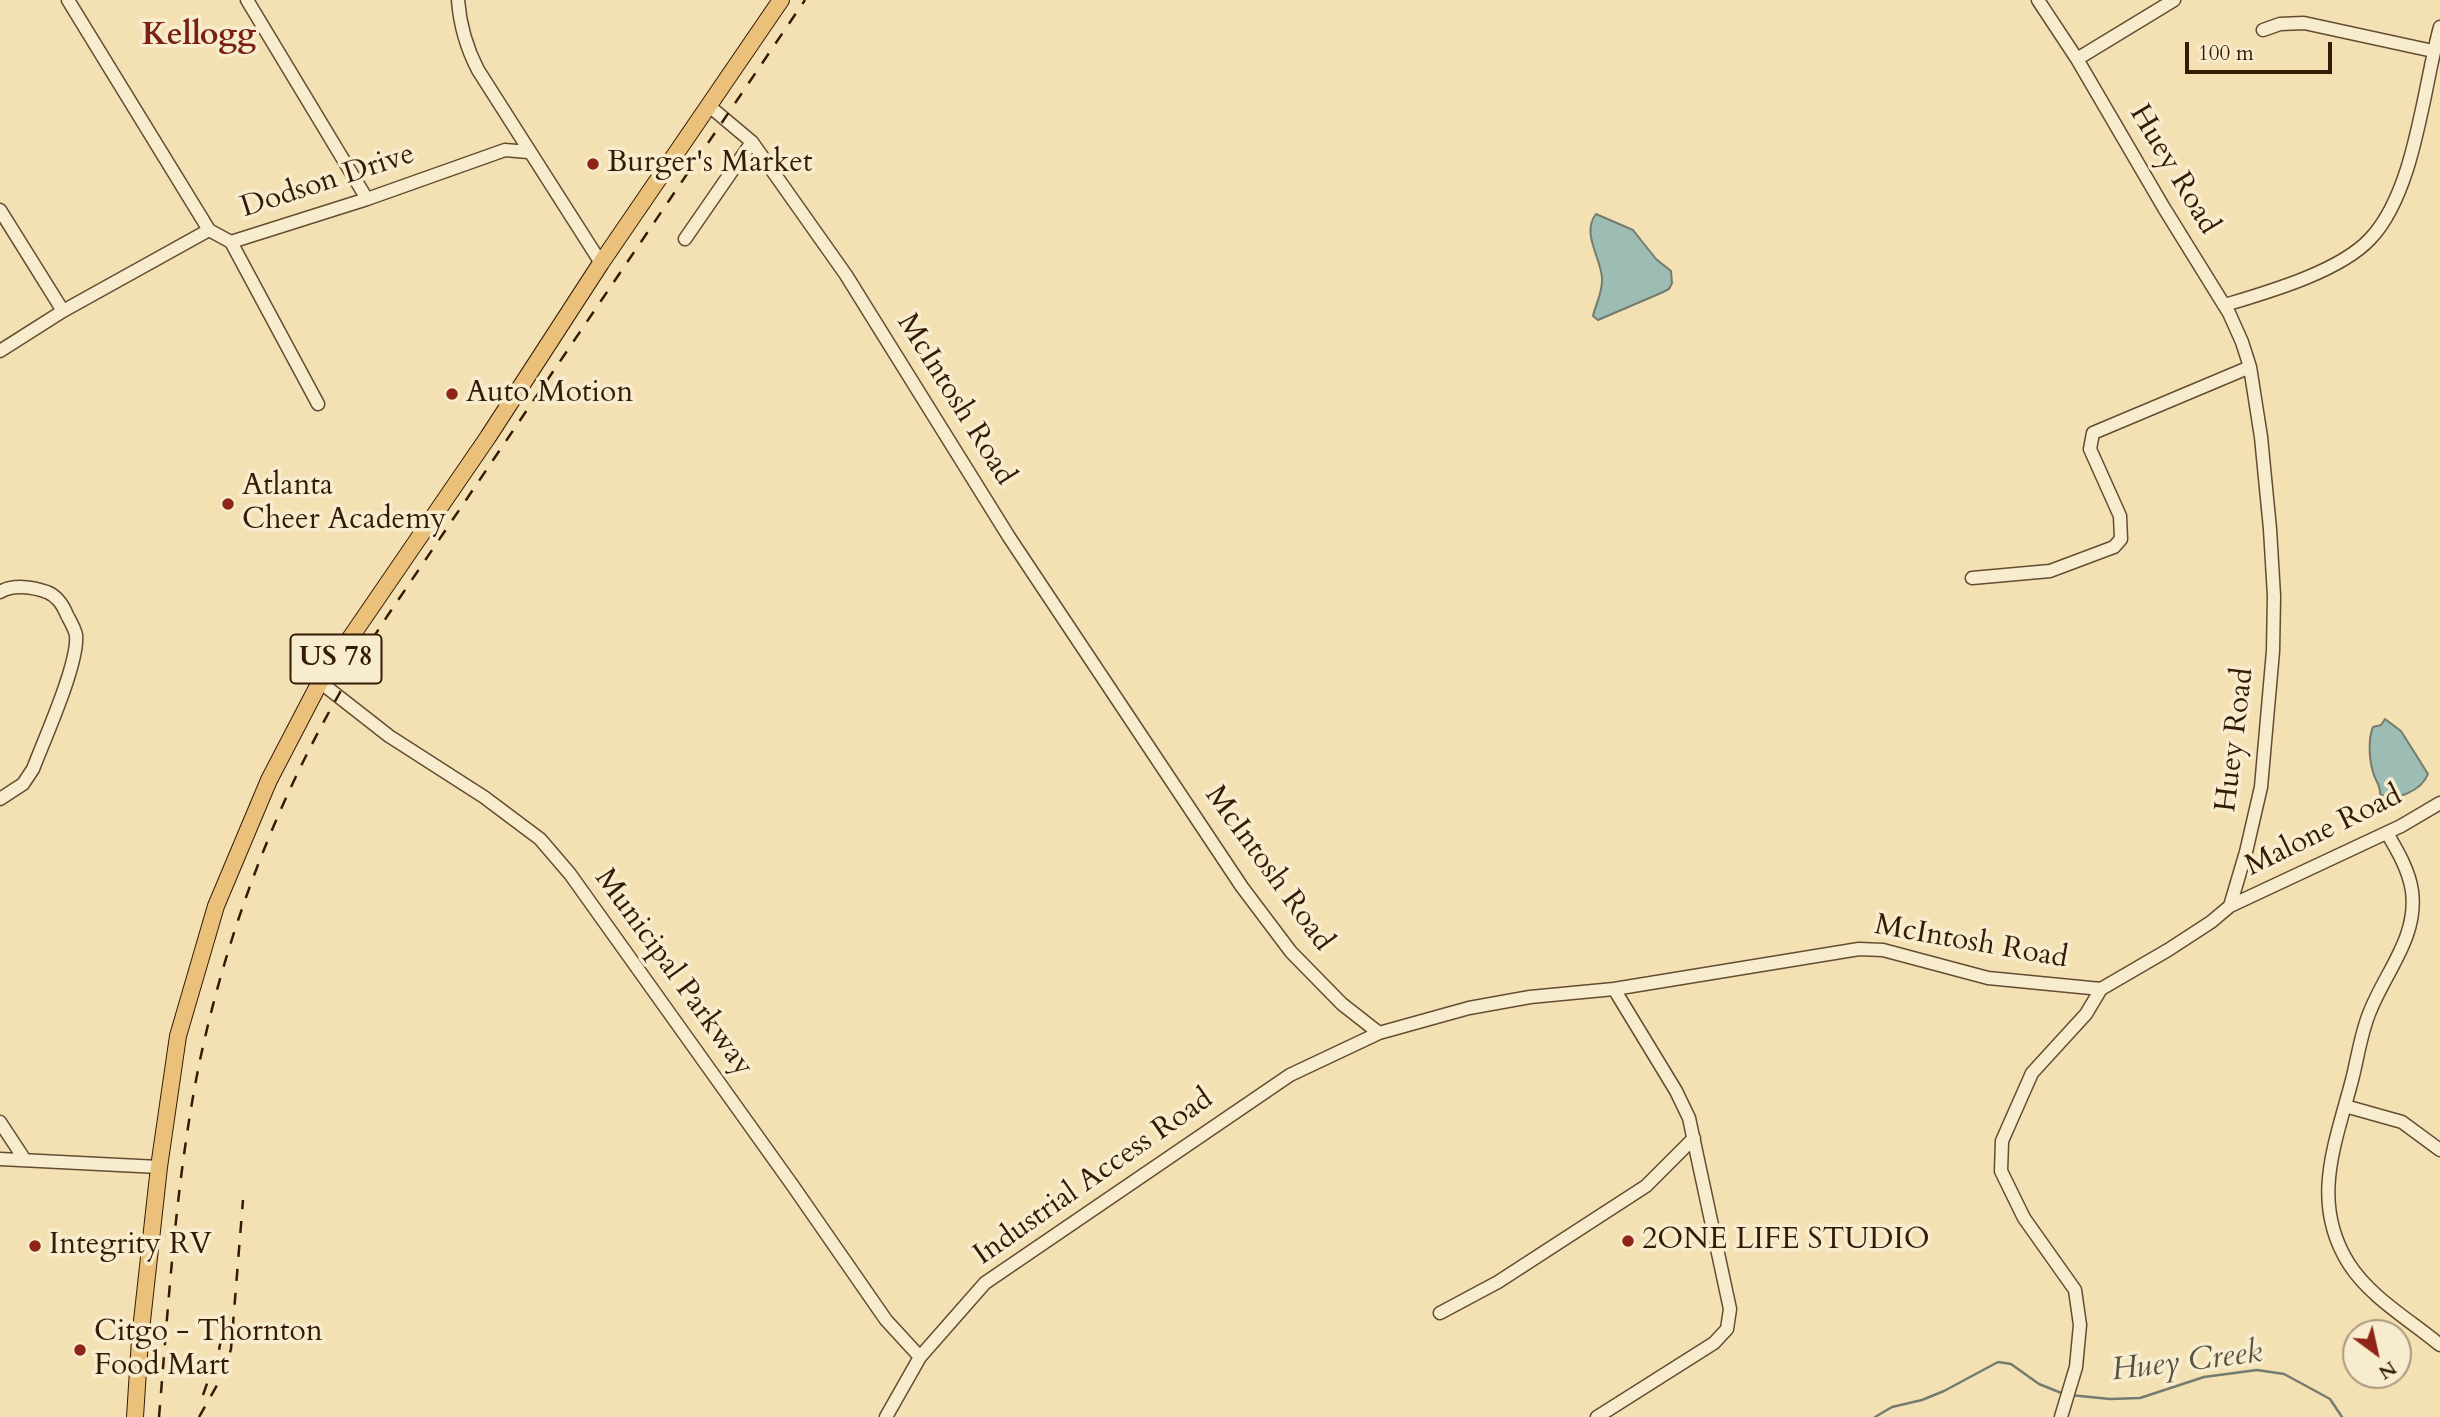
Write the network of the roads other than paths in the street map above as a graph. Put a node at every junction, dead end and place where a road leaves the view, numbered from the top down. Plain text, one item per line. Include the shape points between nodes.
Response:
1 (68, 0) edge
2 (247, 0) edge
3 (458, 0) edge
4 (780, 0) edge
5 (2038, 0) edge
6 (2174, 0) edge
7 (2440, 27) edge
8 (2263, 30) dead end
9 (2433, 51) junction
10 (2077, 59) junction
11 (708, 105) junction
12 (752, 142) junction
13 (528, 152) junction
14 (367, 199) junction
15 (0, 209) edge
16 (209, 230) junction
17 (685, 239) dead end
18 (231, 242) junction
19 (601, 263) junction
20 (2225, 306) junction
21 (63, 311) junction
22 (0, 351) edge
23 (2250, 367) junction
24 (318, 404) dead end
25 (1972, 578) dead end
26 (0, 592) edge
27 (320, 682) junction
28 (0, 799) edge
29 (2440, 803) edge
30 (2387, 833) junction
31 (2230, 906) junction
32 (1614, 989) junction
33 (2101, 989) junction
34 (1378, 1033) junction
35 (2345, 1106) junction
36 (0, 1122) edge
37 (1694, 1138) junction
38 (2440, 1150) edge
39 (0, 1158) edge
40 (25, 1160) junction
41 (159, 1167) junction
42 (1440, 1313) dead end
43 (2440, 1345) edge
44 (920, 1357) junction
45 (135, 1417) edge
46 (886, 1417) edge
47 (1597, 1417) edge
48 (2061, 1417) edge

1 - 16 street
2 - 14 street
3 - 13 street via 466,48
4 - 11 main road, US 78
5 - 10 street, Huey Road
6 - 10 street
7 - 9 street
8 - 9 street via 2304,23
9 - 20 street via 2410,158 2393,204 2371,239 2326,269
10 - 20 street, Huey Road
11 - 12 street, McIntosh Road
11 - 19 main road, US 78
12 - 17 street
12 - 34 street, McIntosh Road via 846,275 1009,537 1242,887 1291,952
13 - 14 street, Dodson Drive via 505,150
13 - 19 street
14 - 18 street, Dodson Drive
15 - 21 street
16 - 18 street, Dodson Drive
16 - 21 street, Dodson Drive
18 - 24 street
19 - 27 main road, US 78 via 488,438
20 - 23 street, Huey Road
21 - 22 street, Dodson Drive
23 - 25 street via 2093,433 2090,449 2120,516 2121,539 2114,547 2050,571
23 - 31 street, Huey Road via 2270,529 2273,651 2261,787
26 - 28 street via 18,587 55,595 76,635 71,667 33,769 23,784
27 - 41 main road, US 78 via 269,780 216,906 178,1037
27 - 44 street, Municipal Parkway via 389,736 540,839 570,874 886,1320
29 - 30 street, Malone Road
30 - 31 street, Malone Road
30 - 35 street via 2402,858 2412,891 2410,931 2370,1010
31 - 33 street
32 - 33 street, McIntosh Road via 1859,949 1883,950 1988,978
32 - 34 street, McIntosh Road via 1469,1008
32 - 37 street via 1676,1091
33 - 48 street via 2086,1014 2032,1073 2002,1141 2001,1171 2024,1217 2075,1290 2080,1325 2076,1367
34 - 44 street, Industrial Access Road via 1290,1075 985,1283
35 - 38 street via 2402,1122
35 - 43 street via 2328,1173 2334,1234 2366,1285
36 - 40 street
37 - 42 street via 1646,1186 1498,1282
37 - 47 street via 1730,1309 1727,1329 1714,1343
39 - 40 street
40 - 41 street
41 - 45 main road, US 78
44 - 46 street, Industrial Access Road

